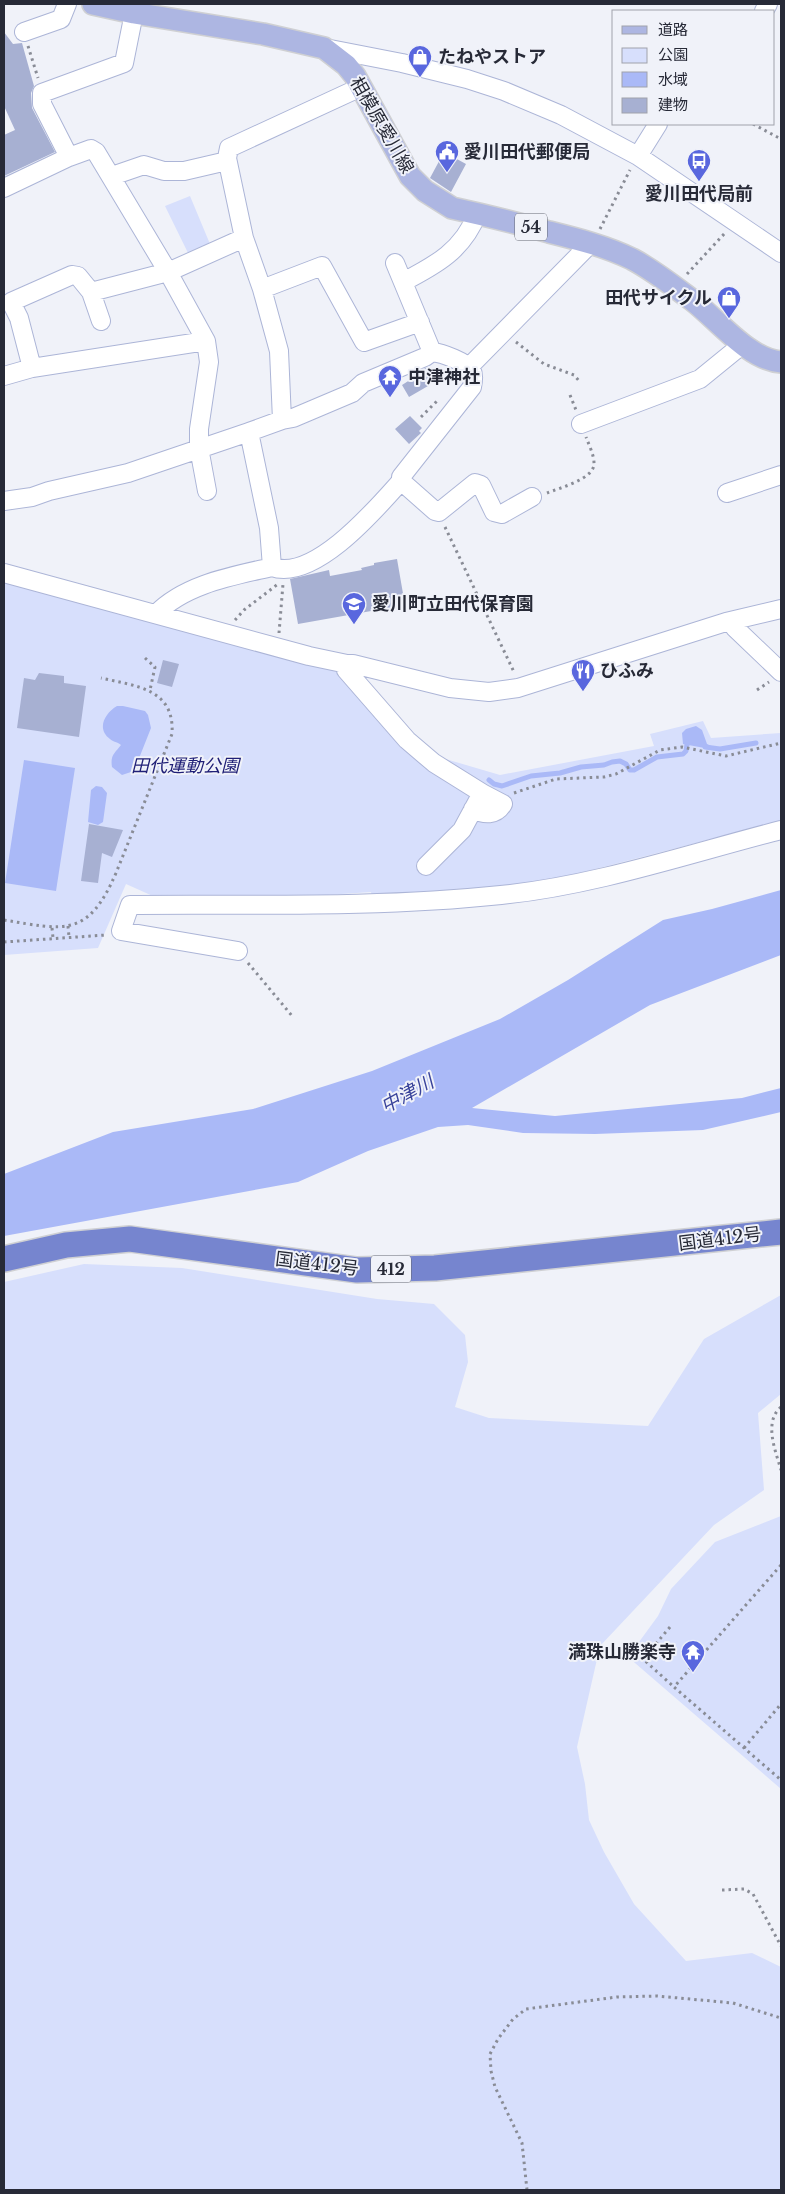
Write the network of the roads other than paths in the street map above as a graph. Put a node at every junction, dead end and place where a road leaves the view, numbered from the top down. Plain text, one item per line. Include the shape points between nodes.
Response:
1 (67, 4) edge
2 (93, 4) edge
3 (134, 13) junction
4 (24, 32) road end
5 (324, 48) junction
6 (361, 87) junction
7 (657, 125) edge
8 (638, 156) junction
9 (69, 157) junction
10 (228, 161) junction
11 (112, 176) junction
12 (4, 188) edge
13 (477, 214) junction
14 (244, 238) junction
15 (593, 243) junction
16 (781, 253) edge
17 (395, 263) dead end
18 (168, 272) junction
19 (403, 282) junction
20 (262, 289) junction
21 (91, 292) junction
22 (7, 296) edge
23 (101, 321) dead end
24 (420, 322) junction
25 (206, 341) junction
26 (743, 344) junction
27 (432, 352) junction
28 (781, 362) edge
29 (469, 367) junction
30 (32, 368) junction
31 (4, 376) edge
32 (282, 420) junction
33 (581, 424) road end
34 (249, 432) junction
35 (199, 448) junction
36 (781, 475) edge
37 (401, 481) junction
38 (735, 486) dead end
39 (207, 491) dead end
40 (532, 497) road end
41 (4, 501) edge
42 (4, 573) edge
43 (278, 573) junction
44 (781, 610) edge
45 (156, 614) junction
46 (731, 622) junction
47 (346, 664) junction
48 (781, 672) edge
49 (482, 793) junction
50 (473, 809) junction
51 (781, 830) edge
52 (426, 866) dead end
53 (238, 951) road end
54 (781, 1232) edge
55 (4, 1259) edge

1 - 4 street via 61,19
2 - 3 main road, 相模原愛川線 / 54
3 - 5 main road, 相模原愛川線 / 54 via 263,34
3 - 9 street via 124,63 42,93 42,104
5 - 6 main road, 相模原愛川線 / 54 via 346,65
5 - 8 street via 438,71 486,85 561,115
6 - 10 street via 229,148
6 - 13 main road, 相模原愛川線 / 54 via 414,180 443,204
7 - 8 street
8 - 16 street
9 - 11 street via 91,149
9 - 12 street
10 - 11 street via 164,172 144,166
10 - 14 street
11 - 18 street
13 - 15 main road, 相模原愛川線 / 54
13 - 19 street via 473,225 448,256
14 - 18 street
14 - 20 street
15 - 26 main road, 相模原愛川線 / 54 via 642,265
15 - 29 street
17 - 19 street
18 - 21 street
18 - 25 street
19 - 24 street
20 - 24 street via 322,266 364,342
20 - 32 street via 279,351
21 - 22 street via 78,276 72,275
21 - 23 street
22 - 30 street via 19,318
24 - 27 street
25 - 30 street
25 - 35 street via 209,362
26 - 28 main road, 相模原愛川線 / 54 via 765,359
26 - 33 street via 700,379
27 - 29 street via 444,354
27 - 32 street via 362,383 352,393
29 - 37 street via 473,373 472,387
30 - 31 street
32 - 34 street
34 - 35 street
34 - 43 street
35 - 39 street
35 - 41 street via 128,472
36 - 38 street
37 - 40 street via 439,512 475,483 481,485 494,512 502,514
37 - 43 street via 377,508 329,551 312,562
42 - 45 street
43 - 45 street via 223,578 167,602
44 - 46 street
45 - 47 street
46 - 47 street via 521,686 489,692 450,688
46 - 48 street
47 - 49 street via 346,670 407,740 434,763
49 - 50 street
49 - 50 street via 504,804 488,814
50 - 52 street via 462,830
51 - 53 street via 573,884 502,895 376,903 130,905 121,931
54 - 55 highway, 国道412号 / 412 via 435,1268 366,1270 130,1239 66,1245

